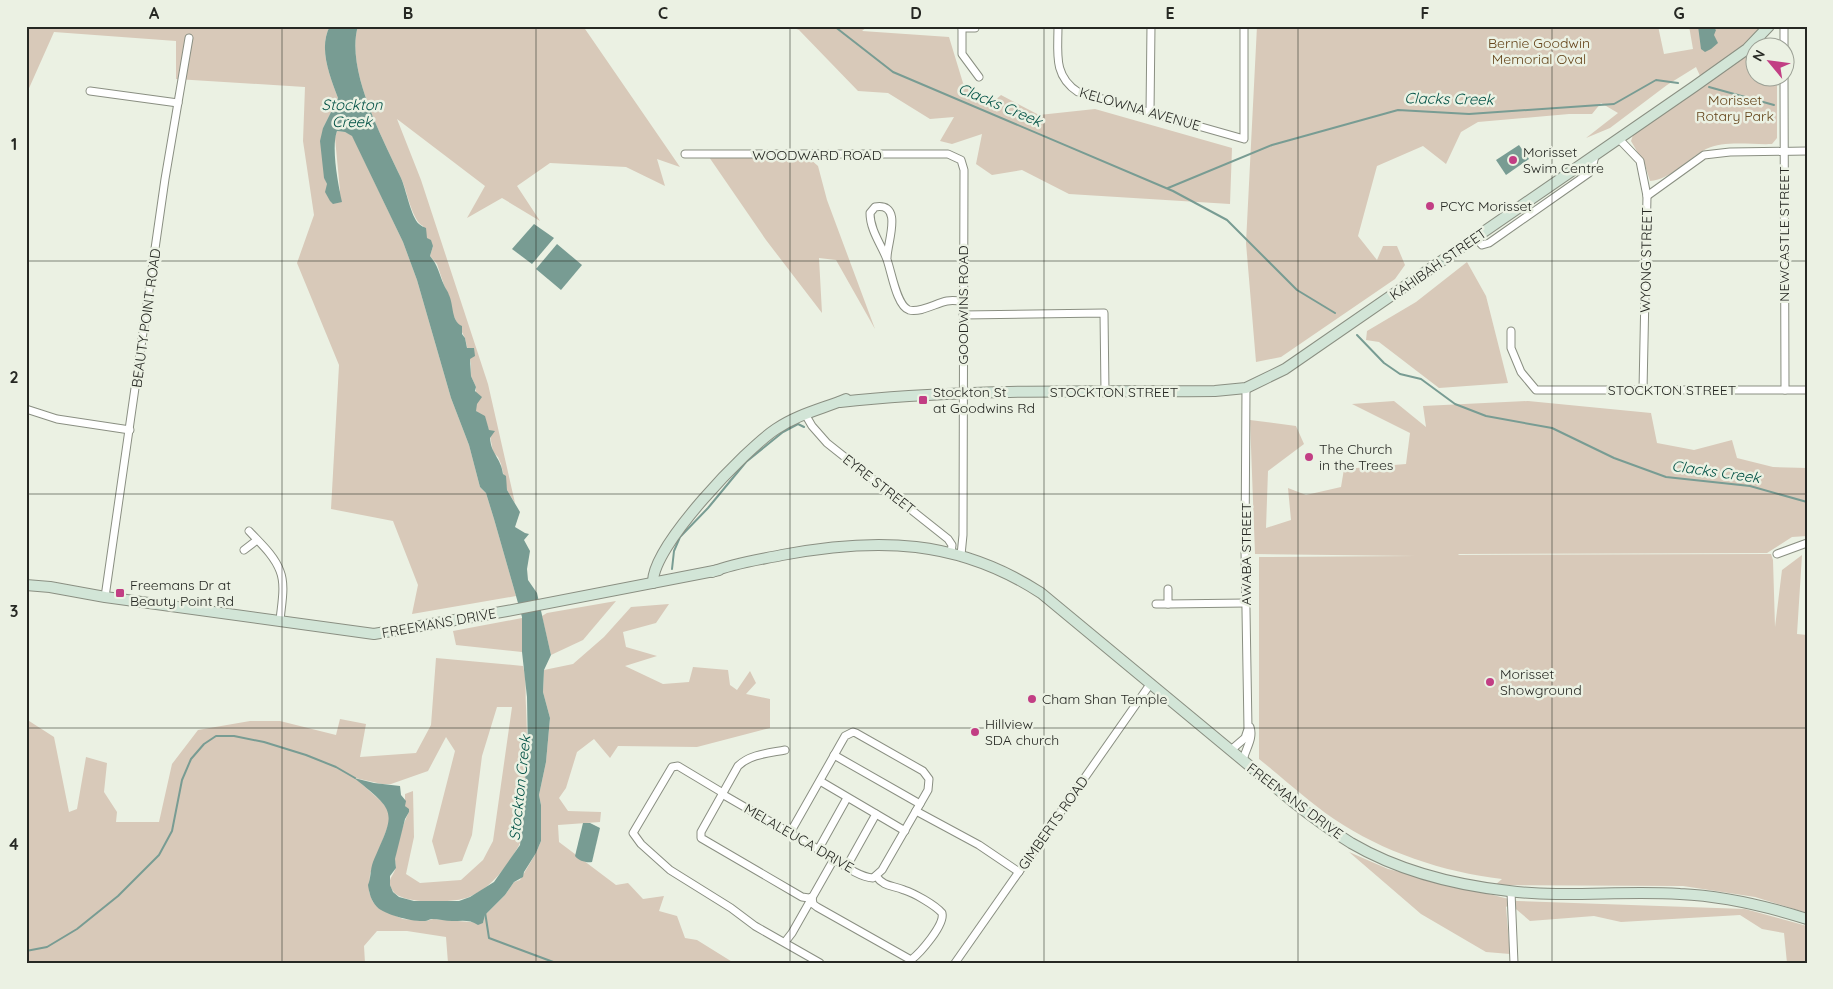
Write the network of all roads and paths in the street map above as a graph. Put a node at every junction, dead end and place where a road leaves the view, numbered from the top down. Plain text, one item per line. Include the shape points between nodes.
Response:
1 (1058, 26) edge
2 (1151, 26) edge
3 (1244, 26) edge
4 (1769, 26) edge
5 (962, 27) edge
6 (975, 28) dead end
7 (189, 38) dead end
8 (979, 77) dead end
9 (1784, 88) edge
10 (90, 91) dead end
11 (178, 104) junction
12 (1150, 112) junction
13 (1619, 139) junction
14 (1807, 151) edge
15 (1784, 152) junction
16 (685, 154) dead end
17 (948, 154) joint
18 (1647, 196) junction
19 (887, 258) junction
20 (963, 301) junction
21 (963, 315) junction
22 (1511, 331) dead end
23 (1246, 388) junction
24 (1643, 390) junction
25 (1785, 390) junction
26 (1807, 390) edge
27 (1105, 392) junction
28 (964, 393) junction
29 (26, 409) edge
30 (804, 414) junction
31 (130, 430) junction
32 (249, 531) dead end
33 (257, 540) junction
34 (1807, 543) edge
35 (244, 550) dead end
36 (956, 554) junction
37 (1777, 554) dead end
38 (653, 583) junction
39 (26, 587) edge
40 (1168, 589) dead end
41 (106, 597) junction
42 (1246, 603) junction
43 (1156, 604) dead end
44 (1168, 604) junction
45 (280, 621) junction
46 (1151, 683) junction
47 (1248, 720) junction
48 (785, 750) dead end
49 (1231, 750) junction
50 (834, 755) junction
51 (1243, 761) junction
52 (820, 782) junction
53 (722, 794) junction
54 (848, 798) junction
55 (920, 804) junction
56 (916, 811) junction
57 (876, 814) junction
58 (905, 831) junction
59 (790, 833) junction
60 (818, 850) junction
61 (834, 859) junction
62 (847, 866) junction
63 (1019, 872) junction
64 (876, 876) junction
65 (1511, 892) junction
66 (812, 897) junction
67 (1807, 919) edge
68 (785, 942) junction
69 (911, 962) edge
70 (820, 963) edge
71 (955, 963) edge
72 (1514, 963) edge

1 - 12 street, KELOWNA AVENUE via 1058,63 1068,86 1078,92
2 - 12 street
3 - 12 street, KELOWNA AVENUE via 1244,139
4 - 13 main road, KAHIBAH STREET via 1747,49
5 - 6 street
5 - 8 street via 962,54
7 - 11 street, BEAUTY POINT ROAD
9 - 15 street, NEWCASTLE STREET
10 - 11 street
11 - 31 street, BEAUTY POINT ROAD
13 - 18 street, WYONG STREET via 1640,161
13 - 23 main road, KAHIBAH STREET via 1285,369
14 - 15 street
15 - 18 street via 1704,155
15 - 25 street, NEWCASTLE STREET
16 - 17 street, WOODWARD ROAD
17 - 20 street, GOODWINS ROAD via 962,160 964,170
18 - 24 street, WYONG STREET
19 - 19 street via 870,218 875,207 886,208 892,218
19 - 20 street via 897,294 909,310 947,301
20 - 21 street, GOODWINS ROAD
21 - 27 street via 1104,313
21 - 28 street, GOODWINS ROAD
22 - 24 street, STOCKTON STREET via 1511,348 1521,372 1536,390
23 - 27 main road, STOCKTON STREET
23 - 42 street, AWABA STREET
24 - 25 street, STOCKTON STREET
25 - 26 street, STOCKTON STREET
27 - 28 main road, STOCKTON STREET
28 - 30 main road, STOCKTON STREET via 840,402
28 - 36 street, GOODWINS ROAD via 963,535
29 - 31 street via 57,419
30 - 36 street, EYRE STREET via 827,443 948,538
30 - 38 main road, STOCKTON STREET via 755,445 723,478 664,551 653,573
31 - 41 street, BEAUTY POINT ROAD
32 - 33 street
33 - 35 street
33 - 45 street via 281,571
34 - 37 street
36 - 38 main road, FREEMANS DRIVE via 917,546 872,545 807,551
36 - 46 main road, FREEMANS DRIVE via 1008,573 1041,593
38 - 45 main road, FREEMANS DRIVE via 374,634
39 - 41 main road, FREEMANS DRIVE via 50,587
40 - 44 street
41 - 45 main road, FREEMANS DRIVE
42 - 44 street
42 - 47 street, AWABA STREET
43 - 44 street
46 - 49 main road, FREEMANS DRIVE
46 - 63 street, GIMBERTS ROAD
47 - 49 street, AWABA STREET via 1245,738
47 - 51 street, AWABA STREET via 1252,732
48 - 53 street via 759,755 741,763
49 - 51 main road, FREEMANS DRIVE
50 - 52 street
50 - 55 street
50 - 55 street via 845,736 856,733 923,771 930,787
51 - 65 main road, FREEMANS DRIVE via 1318,822 1361,848 1439,879
52 - 54 street
52 - 59 street
53 - 59 street, MELALEUCA DRIVE
53 - 66 street via 700,838 802,897
53 - 68 street, MELALEUCA DRIVE via 678,766 672,767 633,833 670,870
54 - 57 street
54 - 60 street
55 - 56 street
56 - 58 street
56 - 63 street via 979,845
57 - 58 street
57 - 62 street
58 - 64 street
59 - 60 street, MELALEUCA DRIVE
60 - 61 street, MELALEUCA DRIVE
61 - 62 street, MELALEUCA DRIVE
61 - 66 street
62 - 64 street, MELALEUCA DRIVE via 864,876
63 - 71 street, GIMBERTS ROAD
64 - 69 street, MELALEUCA DRIVE via 884,884 904,890 942,913 942,922
65 - 67 main road, FREEMANS DRIVE via 1680,894 1764,906
65 - 72 street
66 - 68 street
66 - 69 street via 817,907
68 - 70 street

